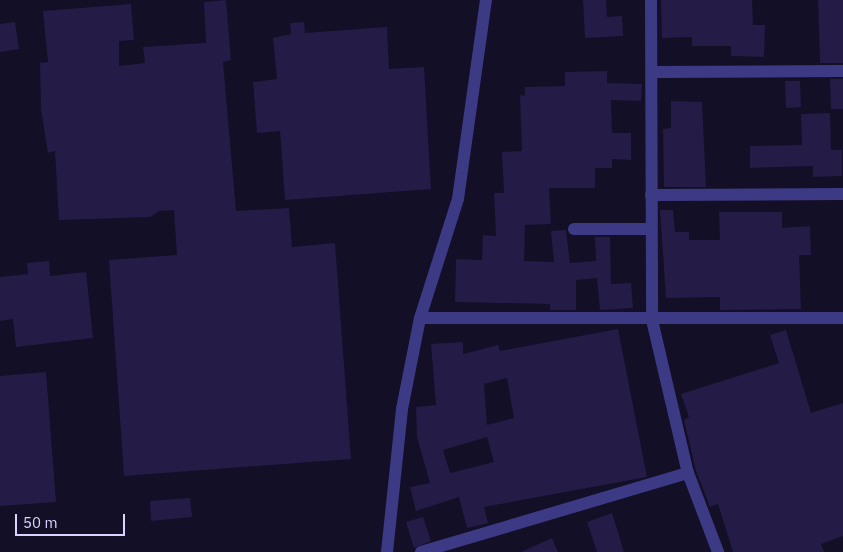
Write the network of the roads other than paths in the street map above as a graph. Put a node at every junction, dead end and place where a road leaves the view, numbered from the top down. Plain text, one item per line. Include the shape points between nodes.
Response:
1 (486, 0) edge
2 (651, 0) edge
3 (843, 71) edge
4 (652, 72) junction
5 (843, 194) edge
6 (651, 195) junction
7 (574, 229) dead end
8 (651, 229) junction
9 (420, 318) junction
10 (843, 318) edge
11 (652, 320) junction
12 (688, 473) junction
13 (387, 552) edge
14 (420, 552) edge
15 (718, 552) edge

1 - 9 street via 458,199
2 - 4 street
3 - 4 street
4 - 6 street
5 - 6 street
6 - 8 street
7 - 8 street
8 - 11 street
9 - 11 street
9 - 13 street via 402,409
10 - 11 street
11 - 12 street
12 - 14 street
12 - 15 street

